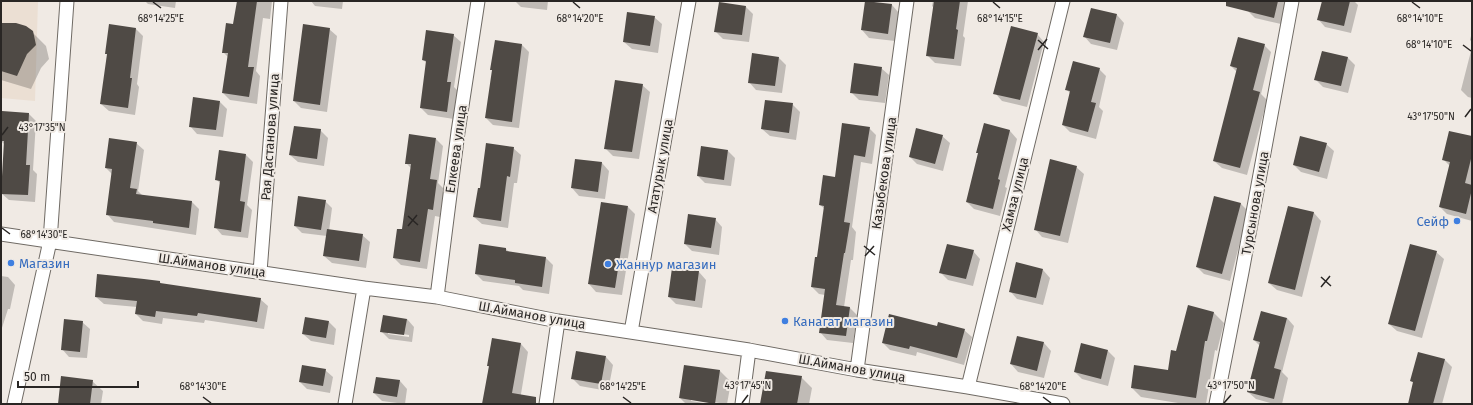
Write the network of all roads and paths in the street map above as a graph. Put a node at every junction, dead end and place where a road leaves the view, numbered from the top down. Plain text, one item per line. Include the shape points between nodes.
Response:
1 (67, 1) edge
2 (281, 1) edge
3 (478, 1) edge
4 (689, 1) edge
5 (907, 1) edge
6 (1063, 1) edge
7 (1292, 1) edge
8 (1, 234) edge
9 (50, 241) junction
10 (260, 272) junction
11 (364, 288) junction
12 (437, 297) junction
13 (558, 321) junction
14 (631, 332) junction
15 (749, 350) junction
16 (857, 370) junction
17 (968, 387) junction
18 (14, 404) edge
19 (345, 404) edge
20 (546, 404) edge
21 (742, 404) edge
22 (1063, 404) edge
23 (1216, 404) edge

1 - 9 street
2 - 10 street, Рая Дастанова улица
3 - 12 street, Елкеева улица
4 - 14 street, Ататурык улица
5 - 16 street, Казыбекова улица
6 - 17 street, Хамза улица
7 - 23 street, Турсынова улица
8 - 9 street, Ш.Айманов улица
9 - 10 street, Ш.Айманов улица
9 - 18 street
10 - 11 street, Ш.Айманов улица
11 - 12 street, Ш.Айманов улица
11 - 19 street
12 - 13 street, Ш.Айманов улица
13 - 14 street, Ш.Айманов улица
13 - 20 street
14 - 15 street, Ш.Айманов улица
15 - 16 street, Ш.Айманов улица
15 - 21 street
16 - 17 street, Ш.Айманов улица
17 - 22 street, Ш.Айманов улица

